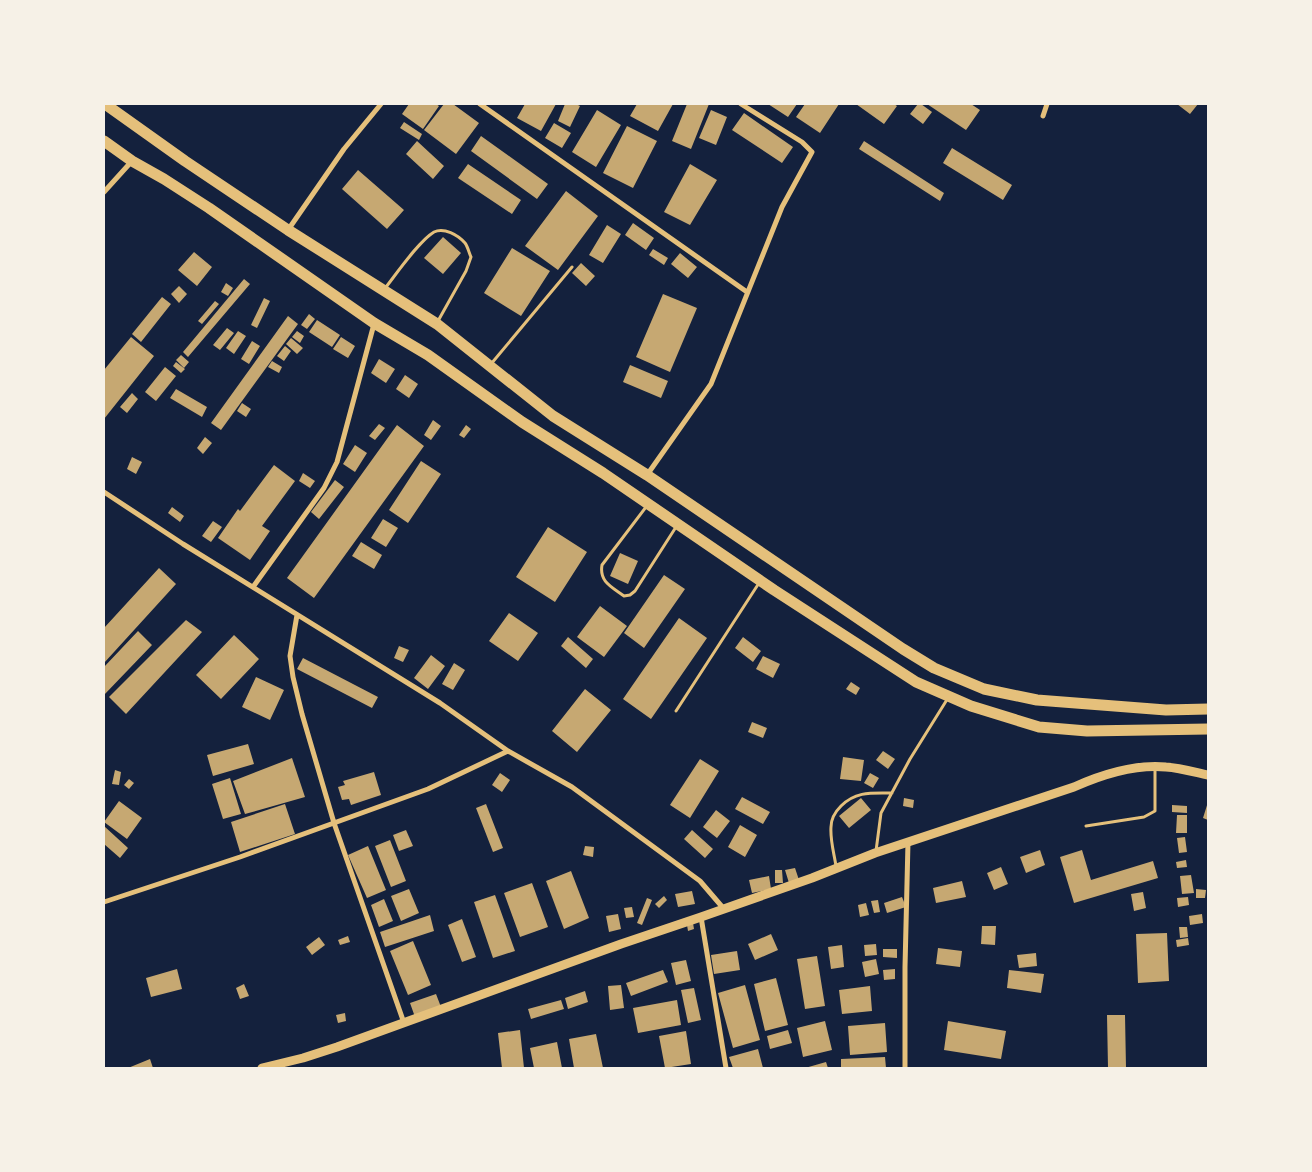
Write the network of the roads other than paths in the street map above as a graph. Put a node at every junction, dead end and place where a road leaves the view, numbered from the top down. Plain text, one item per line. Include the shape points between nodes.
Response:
1 (105, 104) edge
2 (381, 104) edge
3 (480, 104) edge
4 (741, 104) edge
5 (1047, 104) edge
6 (1043, 116) dead end
7 (104, 141) edge
8 (132, 161) junction
9 (104, 192) edge
10 (288, 230) junction
11 (572, 267) dead end
12 (383, 291) junction
13 (747, 292) junction
14 (374, 323) junction
15 (437, 324) junction
16 (490, 367) junction
17 (647, 475) junction
18 (104, 492) edge
19 (648, 504) junction
20 (678, 525) junction
21 (760, 581) junction
22 (253, 587) junction
23 (297, 615) junction
24 (948, 697) junction
25 (1208, 709) edge
26 (676, 711) dead end
27 (1208, 729) edge
28 (508, 751) junction
29 (1156, 767) junction
30 (1208, 775) edge
31 (892, 793) junction
32 (334, 823) junction
33 (1086, 826) dead end
34 (908, 842) junction
35 (875, 853) junction
36 (836, 868) junction
37 (104, 902) edge
38 (724, 908) junction
39 (701, 917) junction
40 (404, 1023) junction
41 (265, 1068) edge
42 (726, 1068) edge
43 (905, 1068) edge

1 - 10 main road
2 - 10 street via 344,149
3 - 13 street
4 - 13 street via 802,142 812,152 782,207
5 - 6 street
7 - 8 main road
8 - 9 street
8 - 14 main road via 209,208
10 - 12 main road
11 - 16 lane
12 - 15 main road
12 - 15 lane via 415,250 434,232 443,230 454,234 465,244 471,257
13 - 17 street via 712,384
14 - 19 main road
14 - 22 street via 337,462 324,488
15 - 16 main road
16 - 17 main road via 553,416
17 - 25 main road via 903,649 934,668 984,689 1037,700 1166,710
18 - 22 street
19 - 20 main road
19 - 20 lane via 602,565 600,573 603,580 624,596 635,591
20 - 21 main road
21 - 24 main road via 891,667
21 - 26 lane
22 - 23 street
23 - 28 street via 440,703
23 - 32 street via 290,656 293,676
24 - 27 main road via 1039,727 1087,731
24 - 31 lane
28 - 32 street via 428,789
28 - 38 street via 572,787 700,881
29 - 30 street
29 - 33 lane via 1156,811 1153,814
29 - 34 street via 1136,767 1097,777
31 - 35 lane via 882,813
31 - 36 lane via 855,795 833,814 830,826
32 - 37 street
32 - 40 street
34 - 35 street
34 - 43 street
35 - 36 street
36 - 38 street
38 - 39 street
39 - 40 street
39 - 42 street
40 - 41 street

